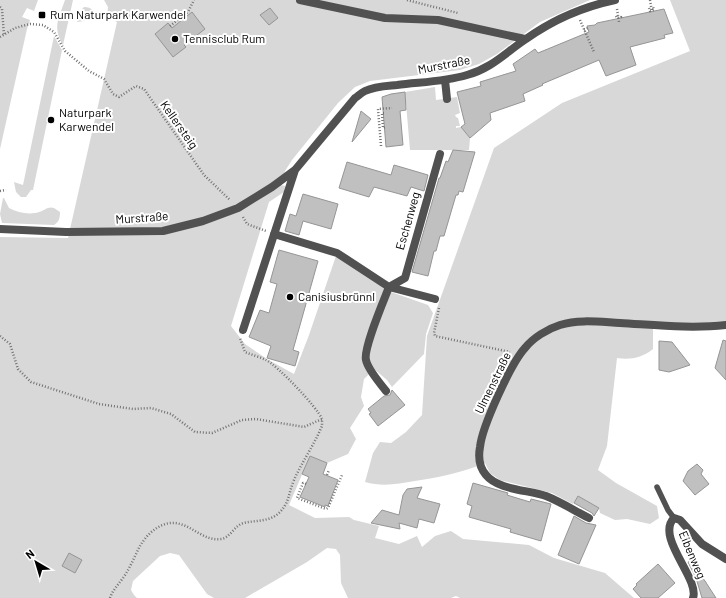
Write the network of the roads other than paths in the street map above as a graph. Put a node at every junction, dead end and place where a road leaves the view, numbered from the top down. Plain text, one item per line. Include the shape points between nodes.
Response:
1 (300, 0) edge
2 (615, 3) edge
3 (525, 39) junction
4 (445, 80) junction
5 (447, 99) dead end
6 (440, 154) dead end
7 (295, 170) junction
8 (0, 229) edge
9 (274, 234) junction
10 (389, 287) junction
11 (435, 299) road end
12 (726, 325) edge
13 (242, 330) road end
14 (386, 391) dead end
15 (657, 487) dead end
16 (589, 518) dead end
17 (674, 518) junction
18 (726, 559) edge
19 (693, 598) edge

1 - 3 street via 385,18 438,20
2 - 3 street, Murstraße via 596,4 571,13
3 - 4 street, Murstraße via 488,67
4 - 5 street
4 - 7 street, Murstraße via 378,87 365,91 354,98
6 - 10 street, Eschenweg via 405,278
7 - 8 street, Murstraße via 238,208 203,221 163,231 66,232
7 - 9 street, Murstraße
9 - 10 street via 337,253
9 - 13 street, Murstraße
10 - 11 street
10 - 14 street via 365,356 368,365
12 - 16 street, Ulmenstraße via 667,326 579,321 546,331 520,354 484,430 479,452 480,466 496,483 544,496
15 - 17 lane
17 - 18 street, Eibenweg via 680,520 702,544
17 - 19 street, Eibenweg via 669,526 669,534 692,586

